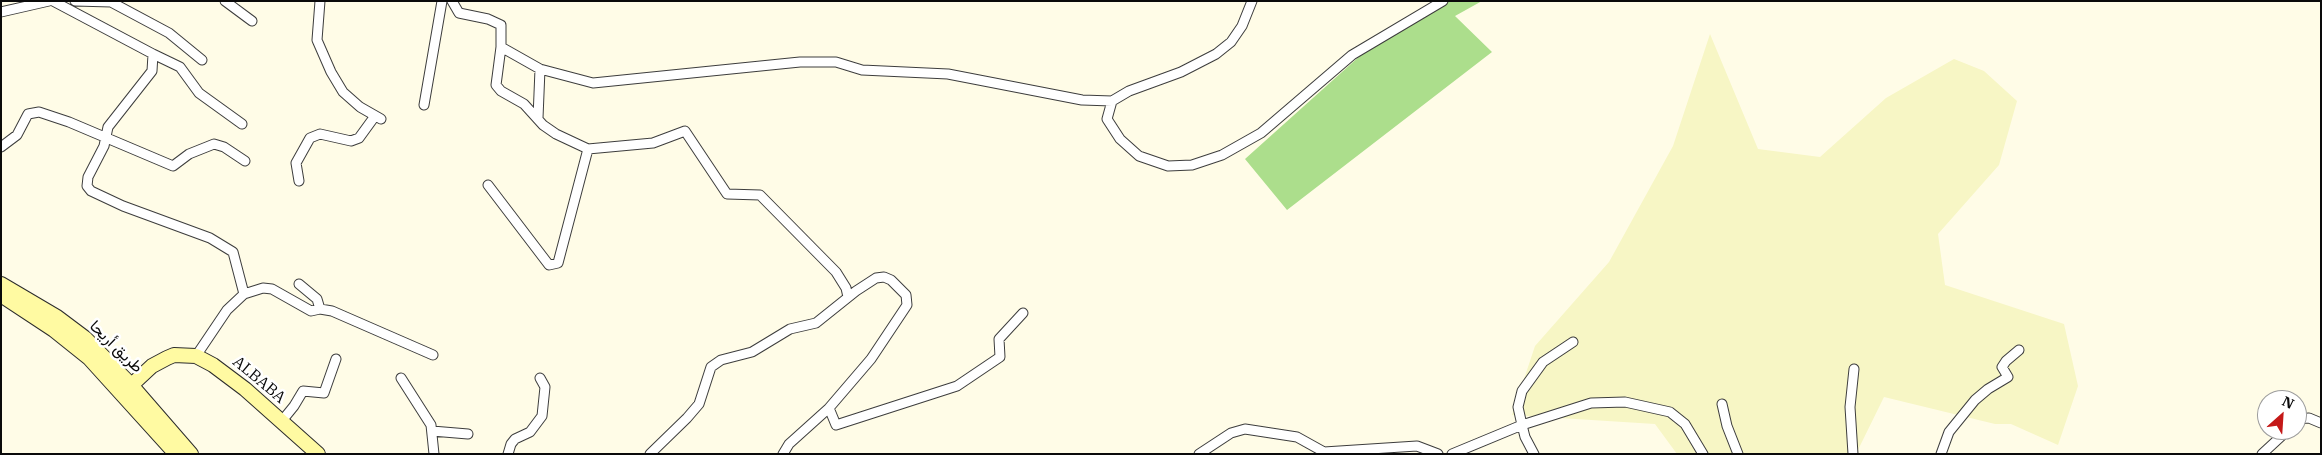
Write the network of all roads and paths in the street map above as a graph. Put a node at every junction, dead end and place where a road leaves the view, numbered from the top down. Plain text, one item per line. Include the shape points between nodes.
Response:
1 (51, 1) edge
2 (75, 1) edge
3 (225, 1) edge
4 (320, 1) edge
5 (442, 1) edge
6 (452, 1) edge
7 (1252, 1) edge
8 (1443, 1) edge
9 (1, 12) edge
10 (252, 20) dead end
11 (501, 47) junction
12 (154, 54) junction
13 (202, 60) dead end
14 (540, 69) junction
15 (1112, 101) junction
16 (424, 104) dead end
17 (538, 118) junction
18 (242, 124) dead end
19 (106, 139) junction
20 (1, 146) edge
21 (588, 149) junction
22 (245, 161) dead end
23 (299, 181) dead end
24 (488, 185) dead end
25 (1, 284) edge
26 (299, 284) dead end
27 (244, 294) junction
28 (1, 295) edge
29 (848, 297) junction
30 (320, 309) junction
31 (1023, 313) dead end
32 (1573, 342) dead end
33 (2019, 350) dead end
34 (433, 355) dead end
35 (196, 356) junction
36 (336, 359) dead end
37 (1854, 369) dead end
38 (400, 378) dead end
39 (540, 378) dead end
40 (128, 390) junction
41 (1722, 404) dead end
42 (829, 408) junction
43 (2307, 418) edge
44 (281, 422) junction
45 (2321, 423) edge
46 (1522, 425) junction
47 (432, 431) junction
48 (468, 434) dead end
49 (2277, 440) edge
50 (1459, 452) edge
51 (1323, 453) edge
52 (176, 454) edge
53 (191, 454) edge
54 (318, 454) edge
55 (434, 454) edge
56 (508, 454) edge
57 (650, 454) edge
58 (783, 454) edge
59 (1199, 454) edge
60 (1438, 454) edge
61 (1534, 454) edge
62 (1703, 454) edge
63 (1738, 454) edge
64 (1853, 454) edge
65 (1942, 454) edge
66 (2262, 454) edge

1 - 9 street
1 - 12 street
2 - 13 street via 111,2 169,33
3 - 10 street
4 - 23 street via 317,40 331,72 343,92 378,117 359,138 351,141 320,134 310,138 296,163
5 - 16 street
6 - 11 street via 459,13 501,25
7 - 15 street via 1242,26 1231,42 1216,54
8 - 15 street via 1352,55 1261,133 1222,155 1192,165 1168,166 1139,156 1120,139 1108,120
11 - 14 street
11 - 17 street via 496,85
12 - 18 street via 180,66 199,93
12 - 19 street via 152,70 108,126
14 - 15 street via 593,83 800,62 836,62 862,70 948,74 1082,100
14 - 17 street
17 - 21 street via 556,134
19 - 20 street via 69,122 32,112 25,117 18,135
19 - 22 street via 173,166 189,154 214,144
19 - 27 street via 101,156 88,177 87,186 91,191 230,249
21 - 24 street via 558,263 549,265
21 - 29 street via 654,143 685,132 727,194 760,195 836,272
25 - 40 main road, طريق أريحا via 57,317 85,338
26 - 30 street via 317,299
27 - 30 street via 263,288 311,311
27 - 35 street via 227,310
28 - 40 main road, طريق أريحا via 73,344
29 - 42 street via 876,278 884,277 908,299 871,360
29 - 57 street via 816,323 790,329 752,352 721,360 711,367 699,404
30 - 34 street via 364,324
31 - 42 street via 999,339 1000,357 957,386 836,425
32 - 46 street via 1543,362 1522,390 1518,407
33 - 65 street via 2002,367 2008,377 1975,400 1949,432
35 - 40 main road via 174,355 167,358 152,366
35 - 44 main road, ALBABA via 245,389
36 - 44 street via 324,393 303,390
37 - 64 street via 1850,407
38 - 47 street
39 - 56 street via 545,386 542,416 530,432 511,444
40 - 52 main road, طريق أريحا
40 - 53 main road, طريق أريحا
41 - 63 street
42 - 58 street via 789,444
43 - 45 street
44 - 54 main road, ALBABA
46 - 50 street
46 - 61 street via 1524,437
46 - 62 street via 1590,403 1625,402 1670,412 1685,424
47 - 48 street
47 - 55 street
49 - 66 street
51 - 59 street via 1297,437 1245,429 1231,433
51 - 60 street via 1417,446

